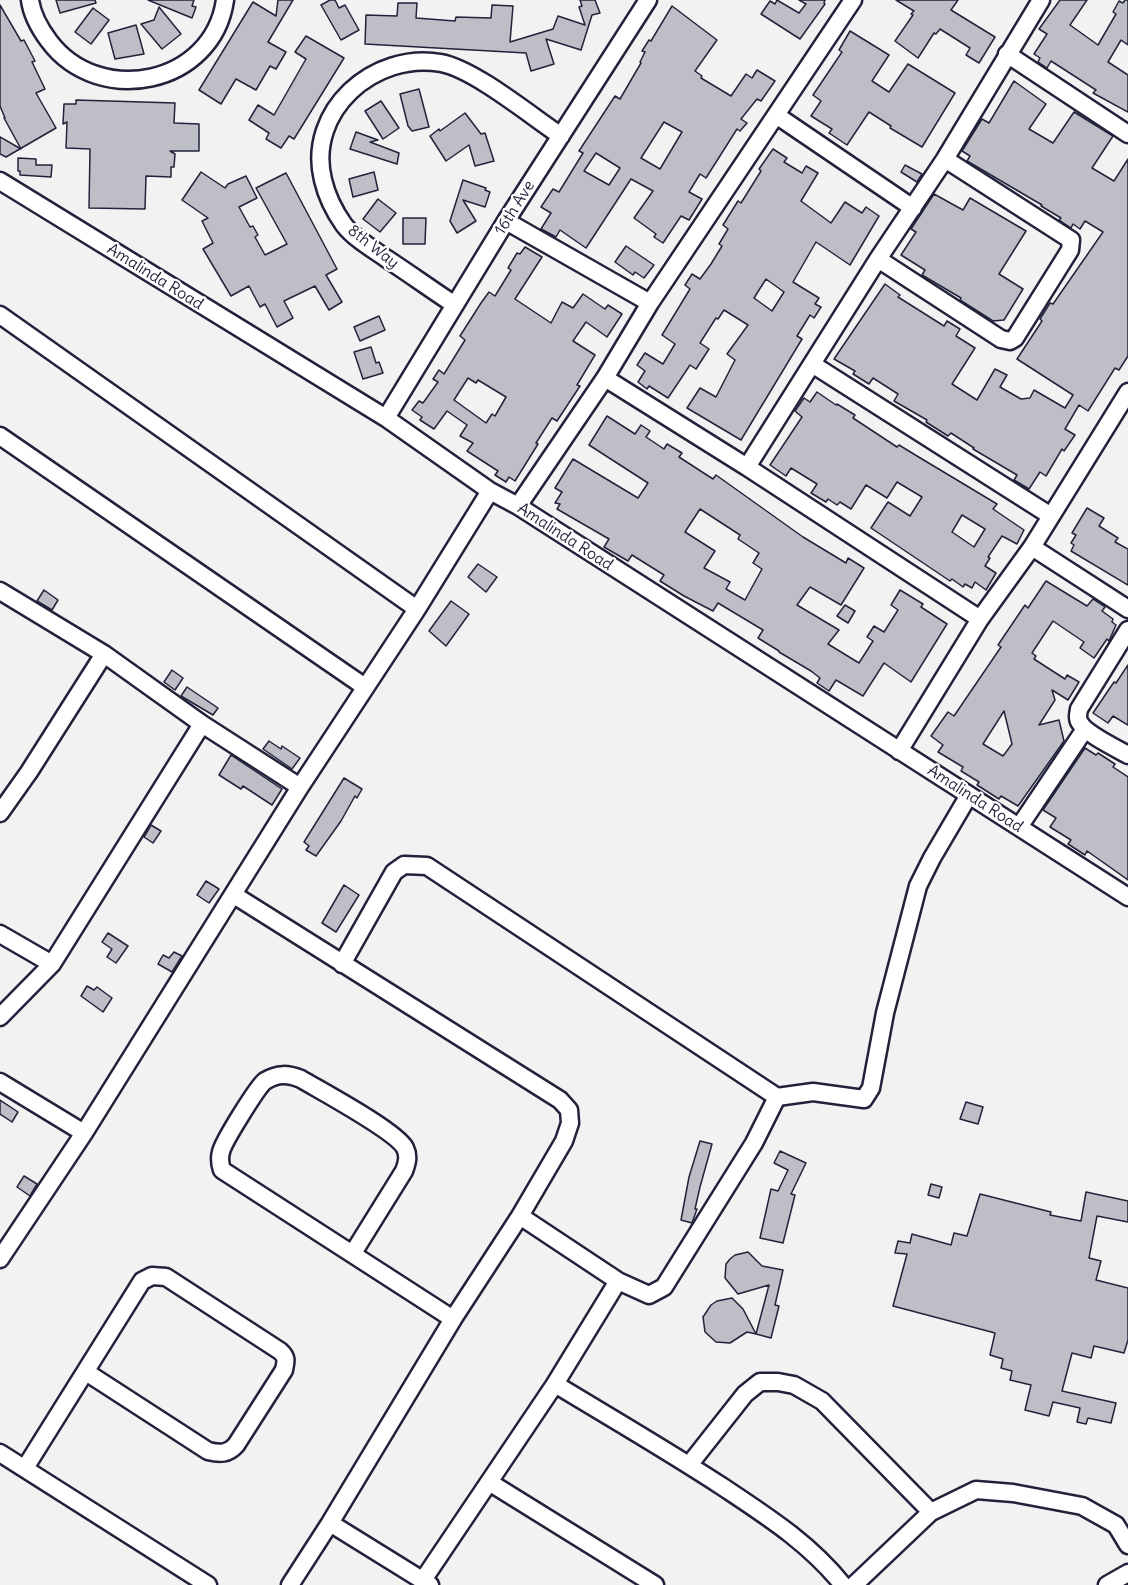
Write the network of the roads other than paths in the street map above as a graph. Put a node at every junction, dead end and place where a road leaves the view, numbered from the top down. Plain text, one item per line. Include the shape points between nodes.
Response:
1 (30, 0) edge
2 (225, 0) edge
3 (648, 0) edge
4 (853, 0) edge
5 (1041, 0) edge
6 (1007, 54) junction
7 (776, 115) junction
8 (1128, 134) edge
9 (561, 136) junction
10 (945, 159) junction
11 (0, 181) edge
12 (913, 208) junction
13 (507, 221) junction
14 (878, 259) junction
15 (650, 303) junction
16 (455, 305) junction
17 (0, 315) edge
18 (812, 364) junction
19 (605, 378) junction
20 (1128, 392) edge
21 (386, 418) junction
22 (0, 436) edge
23 (747, 467) junction
24 (490, 490) junction
25 (518, 506) junction
26 (1051, 516) junction
27 (1032, 547) junction
28 (0, 591) edge
29 (417, 609) junction
30 (1128, 609) edge
31 (980, 619) junction
32 (1128, 630) edge
33 (104, 654) junction
34 (365, 687) junction
35 (202, 724) junction
36 (1085, 729) junction
37 (899, 751) junction
38 (1128, 755) edge
39 (300, 787) junction
40 (969, 795) junction
41 (0, 813) edge
42 (1019, 827) junction
43 (234, 894) junction
44 (1128, 897) edge
45 (0, 934) edge
46 (52, 964) junction
47 (342, 964) junction
48 (0, 1017) edge
49 (0, 1082) edge
50 (777, 1097) junction
51 (84, 1133) junction
52 (520, 1216) junction
53 (5, 1239) edge
54 (353, 1253) junction
55 (0, 1259) edge
56 (618, 1281) junction
57 (453, 1319) junction
58 (86, 1371) junction
59 (555, 1384) junction
60 (0, 1453) edge
61 (688, 1465) junction
62 (25, 1468) junction
63 (489, 1482) junction
64 (931, 1512) junction
65 (330, 1523) junction
66 (1128, 1545) edge
67 (1128, 1573) edge
68 (427, 1583) edge
69 (208, 1585) edge
70 (290, 1585) edge
71 (655, 1585) edge
72 (843, 1585) edge
73 (854, 1585) edge
74 (1107, 1585) edge

1 - 2 street via 41,30 56,51 76,67 100,77 126,81 152,78 177,69 198,53 214,33
3 - 9 street, 16th Ave
4 - 7 street
5 - 6 street
6 - 8 street
6 - 10 street
7 - 12 street
7 - 15 street
9 - 13 street, 16th Ave
9 - 16 street, 8th Way via 468,73 442,63 414,61 387,67 362,80 342,99 328,123 321,151 322,178 331,205 346,228 368,246
10 - 12 street
10 - 14 street via 1071,240 1070,250 1016,338 1001,339
11 - 21 street, Amalinda Road
12 - 14 street
13 - 15 street
13 - 16 street, 16th Ave
14 - 18 street
15 - 19 street
16 - 21 street, 16th Ave
17 - 29 street
18 - 23 street
18 - 26 street
19 - 23 street
19 - 25 street
20 - 26 street
21 - 24 street, Amalinda Road
22 - 34 street
23 - 31 street
24 - 25 street, Amalinda Road
24 - 29 street
25 - 37 street, Amalinda Road
26 - 27 street
27 - 30 street
27 - 31 street
28 - 33 street
29 - 34 street
31 - 37 street
32 - 36 street via 1079,709 1078,722
33 - 35 street
33 - 41 street
34 - 39 street
35 - 39 street
35 - 46 street
36 - 38 street
36 - 42 street
37 - 40 street, Amalinda Road
39 - 43 street
40 - 42 street, Amalinda Road
40 - 50 street via 918,886 885,1013 871,1088 864,1100 813,1092
42 - 44 street, Amalinda Road
43 - 47 street
43 - 51 street
45 - 46 street
46 - 48 street
47 - 50 street via 394,872 404,865 427,866
47 - 52 street via 560,1100 569,1110 570,1123 564,1141
49 - 51 street
50 - 56 street via 754,1143 664,1287 649,1295
51 - 53 street
52 - 56 street
52 - 57 street
53 - 55 street
54 - 54 street via 222,1170 224,1145 263,1082 279,1075 301,1079 390,1132 405,1147 405,1170
54 - 57 street
56 - 59 street
57 - 65 street
58 - 58 street via 142,1281 161,1275 280,1351 286,1362 236,1445 230,1452 219,1453 208,1451
58 - 62 street
59 - 61 street
59 - 63 street
60 - 62 street
61 - 64 street via 744,1394 760,1382 794,1385 822,1401
61 - 72 street via 787,1529
62 - 69 street
63 - 68 street
63 - 71 street
64 - 66 street via 976,1490 1047,1498 1082,1506 1116,1525
64 - 73 street
65 - 68 street
65 - 70 street
67 - 74 street

